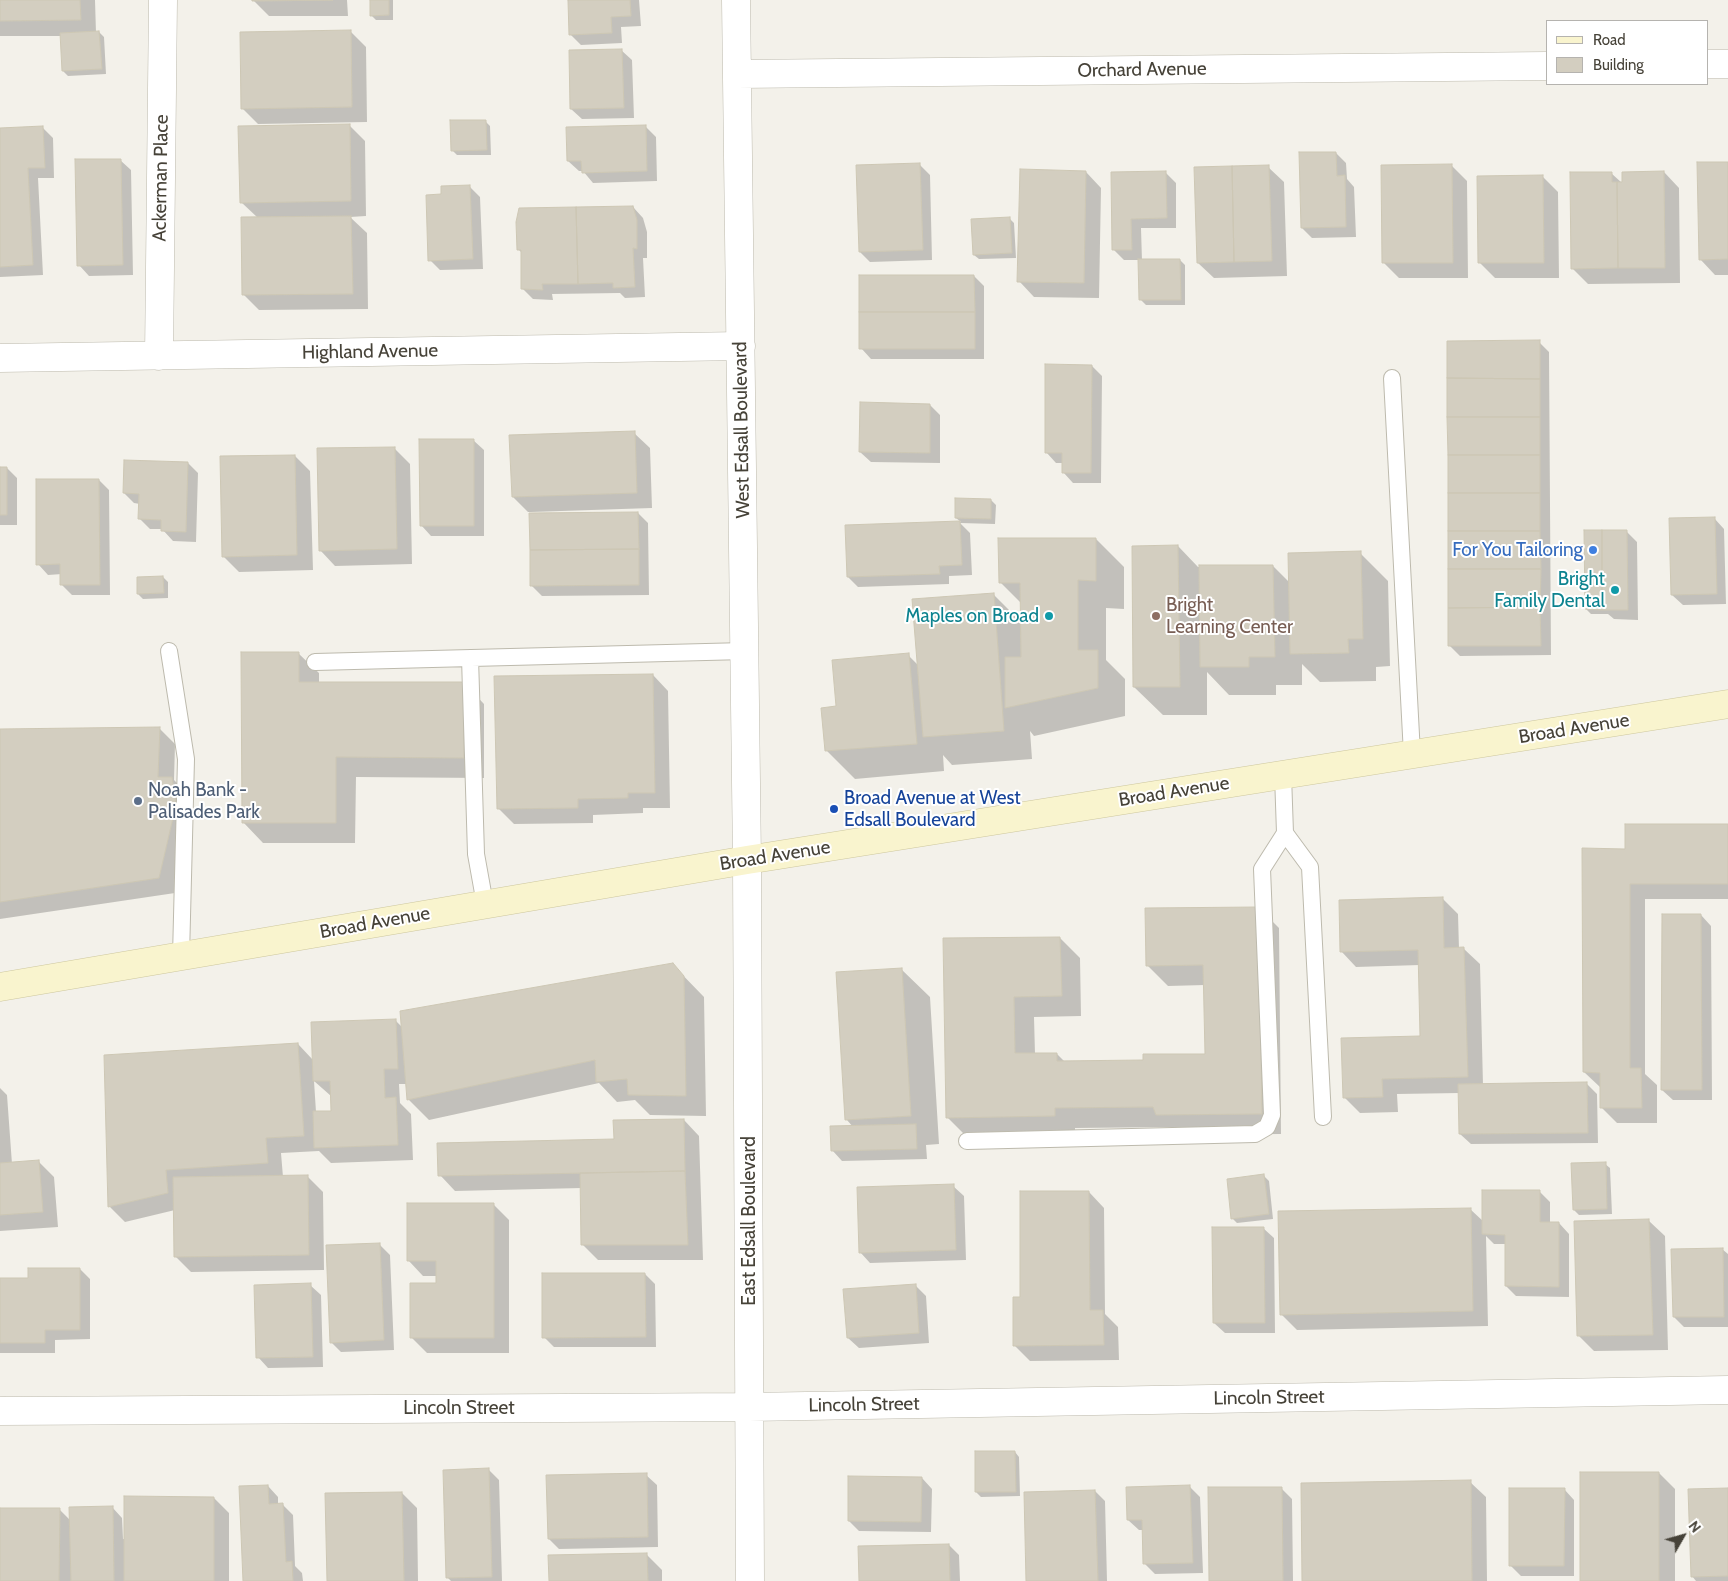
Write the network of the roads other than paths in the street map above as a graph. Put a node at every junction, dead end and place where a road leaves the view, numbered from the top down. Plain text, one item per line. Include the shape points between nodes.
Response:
1 (163, 0) edge
2 (736, 0) edge
3 (1708, 64) edge
4 (1728, 64) edge
5 (1546, 66) edge
6 (737, 74) junction
7 (741, 346) junction
8 (160, 356) junction
9 (0, 358) edge
10 (1392, 378) dead end
11 (169, 651) dead end
12 (745, 651) junction
13 (470, 658) junction
14 (316, 662) dead end
15 (1728, 704) edge
16 (1412, 754) junction
17 (1283, 775) junction
18 (1285, 833) junction
19 (747, 860) junction
20 (485, 904) junction
21 (181, 956) junction
22 (0, 986) edge
23 (1323, 1117) dead end
24 (968, 1141) dead end
25 (1728, 1390) edge
26 (750, 1407) junction
27 (0, 1411) edge
28 (750, 1581) edge

1 - 8 street, Ackerman Place
2 - 6 street, West Edsall Boulevard
3 - 4 street
5 - 6 street, Orchard Avenue
6 - 7 street, West Edsall Boulevard
7 - 8 street, Highland Avenue
7 - 12 street, West Edsall Boulevard
8 - 9 street, Highland Avenue
10 - 16 lane
11 - 21 lane via 186,759
12 - 13 lane
12 - 19 street, West Edsall Boulevard
13 - 14 lane
13 - 20 lane via 476,854
15 - 16 main road, Broad Avenue
16 - 17 main road, Broad Avenue
17 - 18 lane
17 - 19 main road, Broad Avenue
18 - 23 lane via 1310,867
18 - 24 lane via 1262,870 1272,1115 1267,1127 1254,1134
19 - 20 main road, Broad Avenue
19 - 26 street, East Edsall Boulevard
20 - 21 main road, Broad Avenue
21 - 22 main road, Broad Avenue
25 - 26 street, Lincoln Street
26 - 27 street, Lincoln Street
26 - 28 street, East Edsall Boulevard

